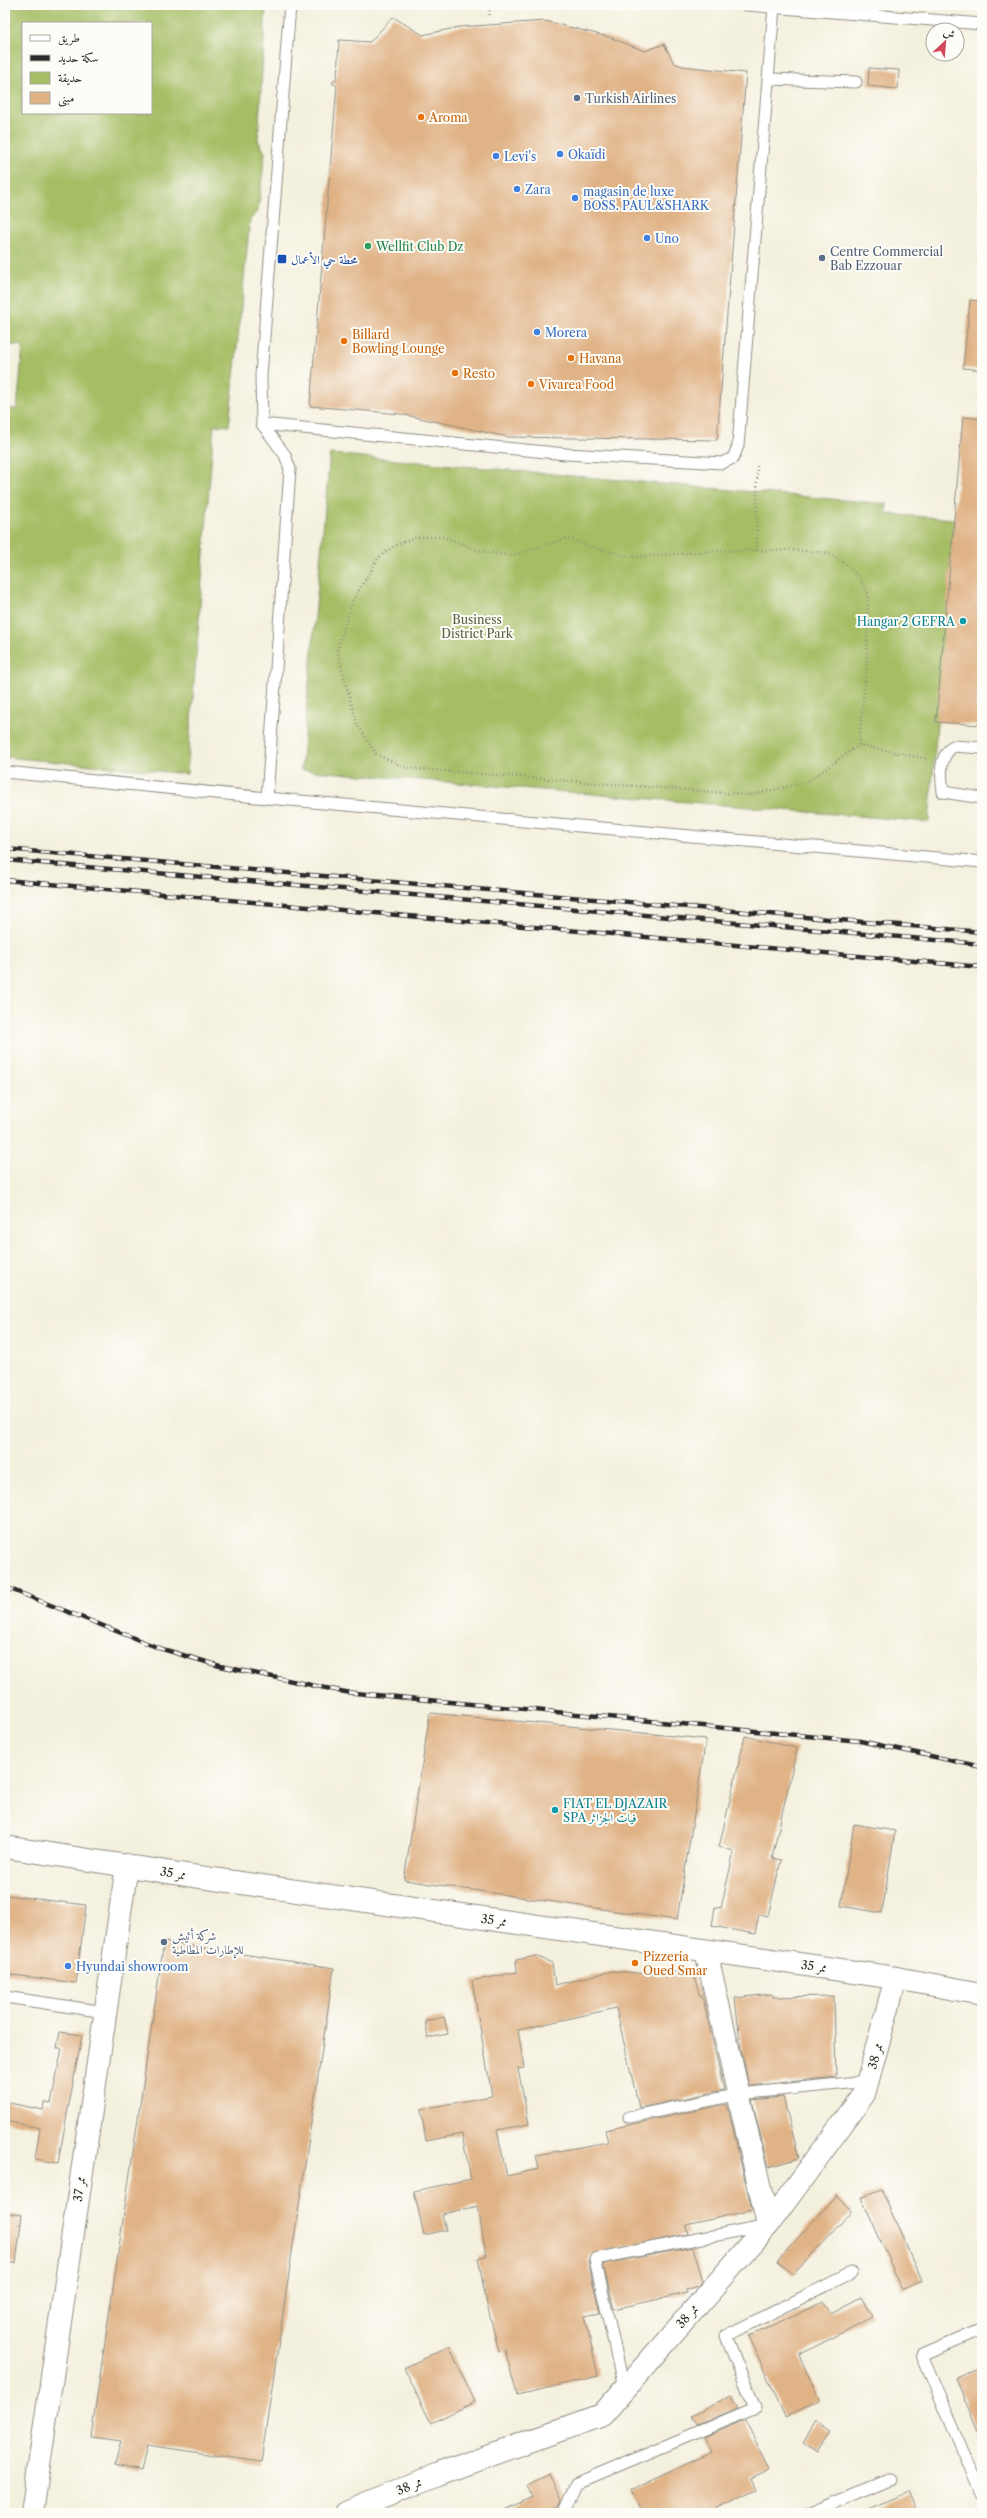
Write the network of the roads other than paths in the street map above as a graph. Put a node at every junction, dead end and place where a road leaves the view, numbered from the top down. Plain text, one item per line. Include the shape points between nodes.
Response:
1 (290, 5) edge
2 (746, 5) edge
3 (774, 7) junction
4 (982, 24) edge
5 (769, 79) junction
6 (856, 82) dead end
7 (262, 424) junction
8 (982, 748) edge
9 (5, 772) edge
10 (267, 798) junction
11 (982, 798) edge
12 (982, 862) edge
13 (5, 1847) edge
14 (127, 1865) junction
15 (706, 1951) junction
16 (896, 1978) junction
17 (982, 1994) edge
18 (5, 1997) edge
19 (105, 2012) junction
20 (869, 2081) junction
21 (740, 2094) junction
22 (629, 2117) dead end
23 (768, 2225) junction
24 (851, 2273) dead end
25 (982, 2329) edge
26 (624, 2388) junction
27 (891, 2479) dead end
28 (982, 2495) edge
29 (32, 2513) edge
30 (346, 2513) edge
31 (564, 2513) edge
32 (809, 2513) edge

1 - 7 lane via 261,375
2 - 3 lane
3 - 4 lane
3 - 5 lane
5 - 6 lane
5 - 7 lane via 738,446 733,458 722,463 566,454
7 - 10 lane via 285,455 290,469
8 - 11 lane via 953,746 940,767 943,792
9 - 10 lane
10 - 12 lane
13 - 14 street, ممر 35
14 - 15 street, ممر 35
14 - 19 street, ممر 37
15 - 16 street, ممر 35
15 - 21 street
16 - 17 street, ممر 35
16 - 20 street, ممر 38
18 - 19 lane
19 - 29 street, ممر 37
20 - 21 lane
20 - 23 street, ممر 38 via 864,2094
21 - 22 lane
21 - 23 street
23 - 26 street, ممر 38
23 - 26 lane via 595,2259
24 - 31 lane via 726,2336 755,2408 577,2483
25 - 28 lane via 922,2355
26 - 30 street, ممر 38 via 602,2415 438,2474
27 - 32 lane

